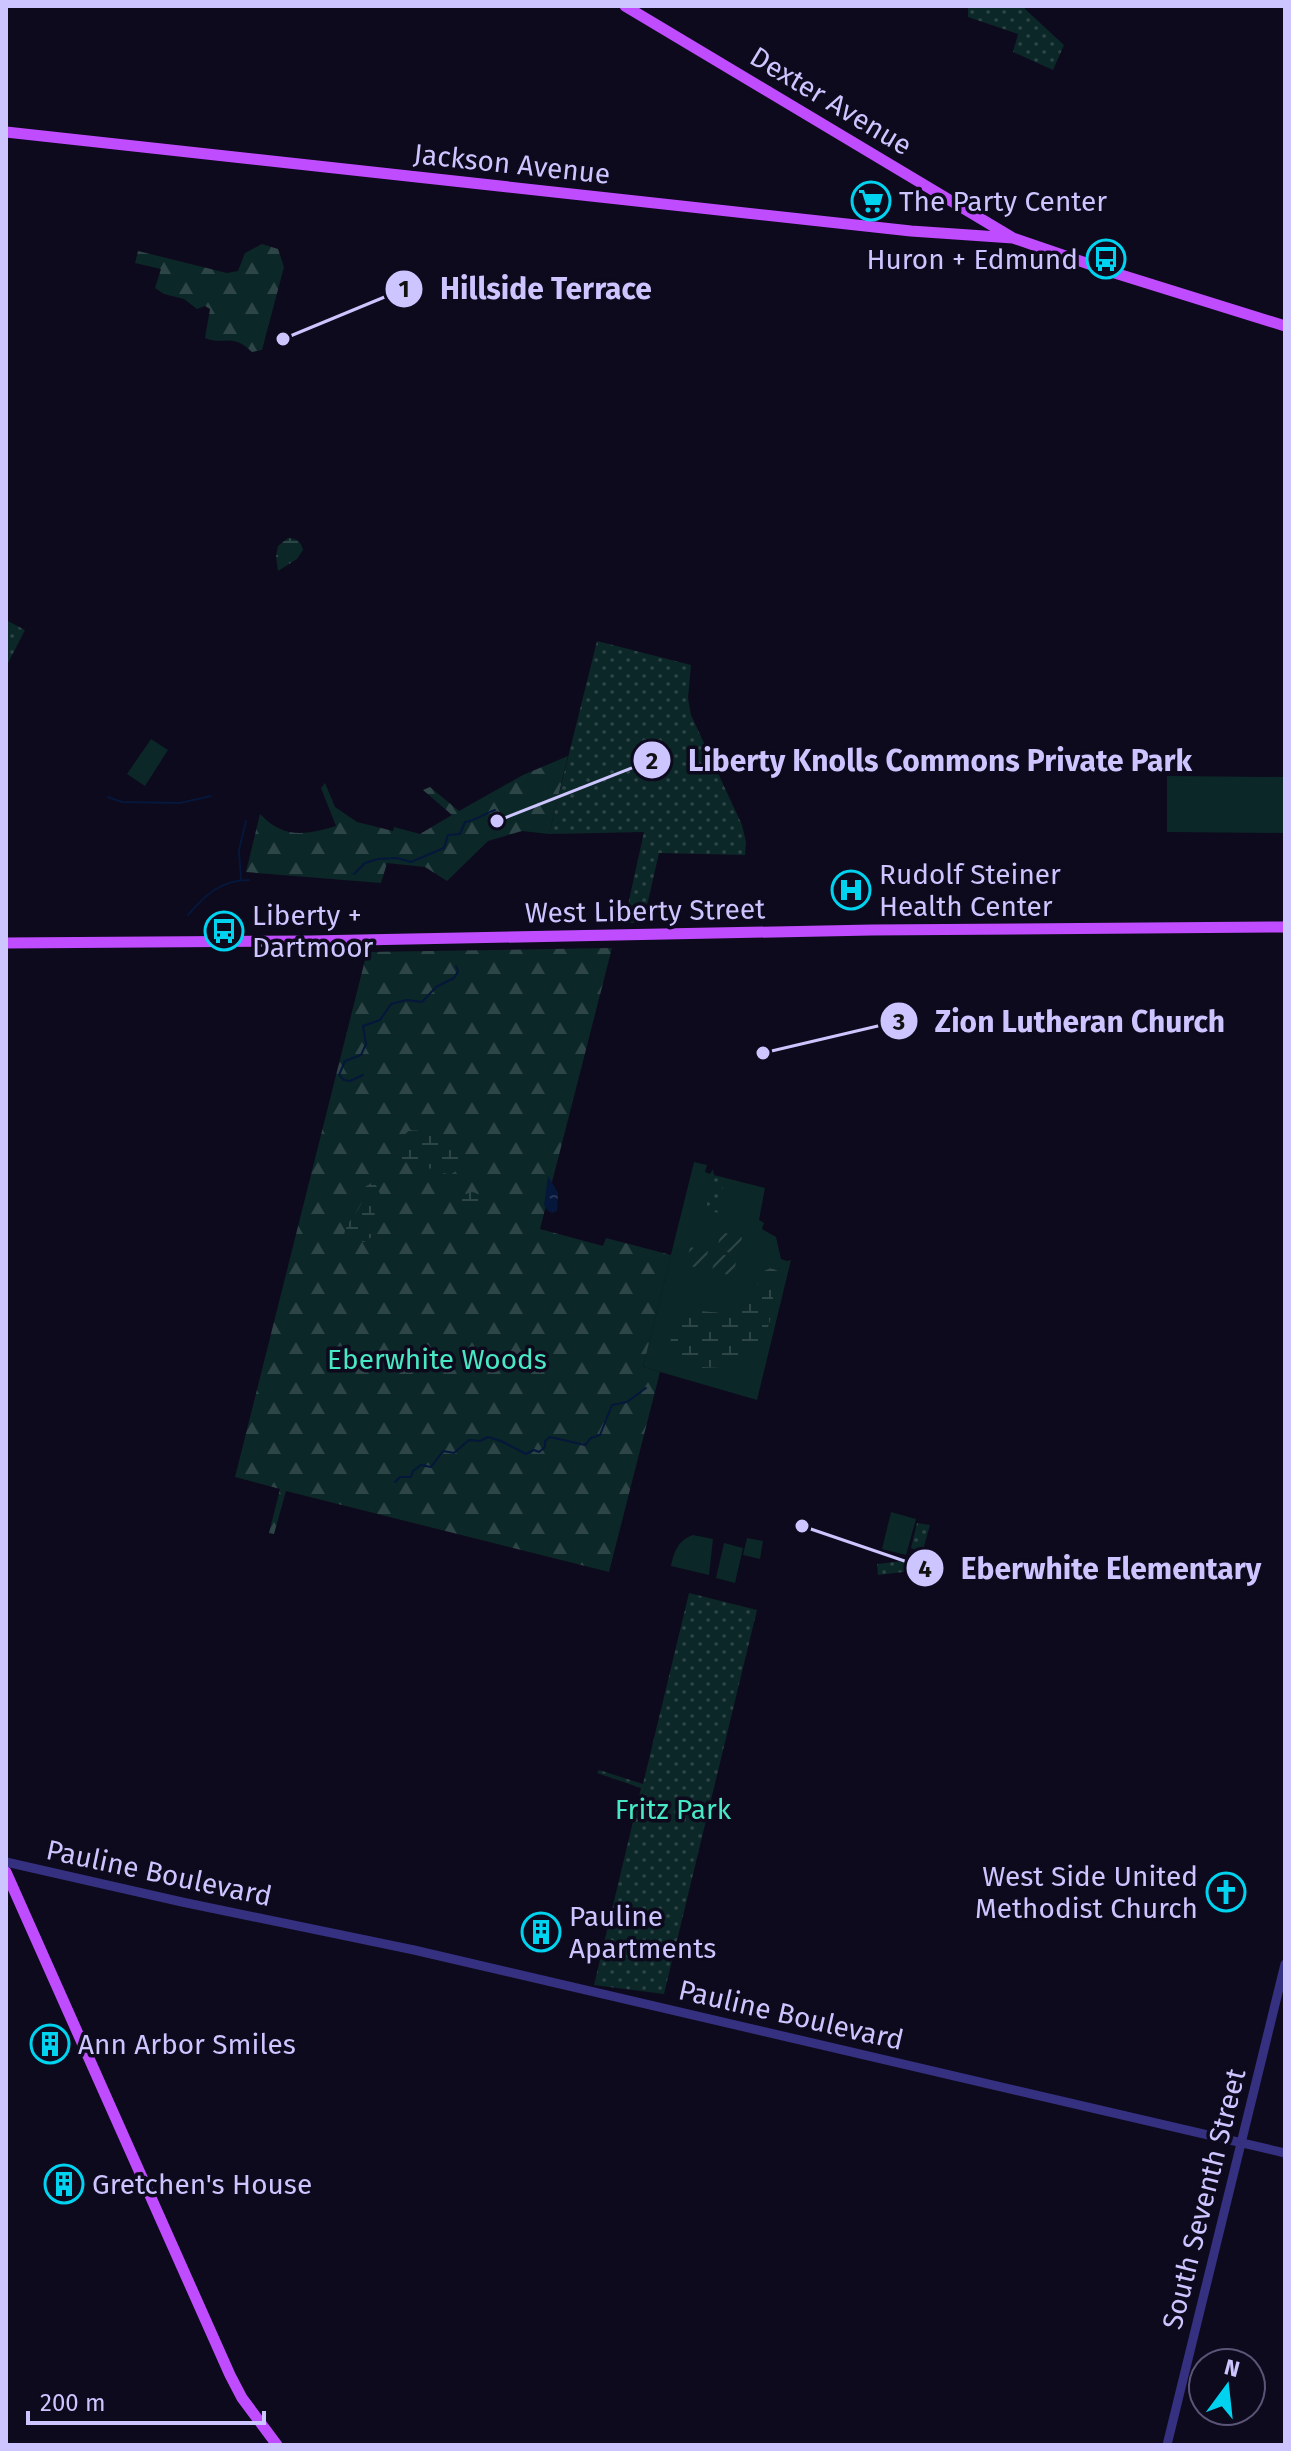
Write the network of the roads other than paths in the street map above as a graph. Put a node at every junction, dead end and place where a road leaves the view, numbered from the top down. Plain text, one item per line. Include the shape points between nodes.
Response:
1 (625, 6) edge
2 (6, 132) edge
3 (965, 209) junction
4 (954, 235) junction
5 (1013, 238) junction
6 (1285, 326) edge
7 (1285, 927) edge
8 (6, 943) edge
9 (6, 1862) edge
10 (6, 1872) edge
11 (1285, 1964) edge
12 (1241, 2142) junction
13 (1285, 2153) edge
14 (277, 2445) edge
15 (1167, 2445) edge

1 - 3 main road, Dexter Avenue
2 - 4 main road, Jackson Avenue
3 - 4 main road via 963,224
3 - 5 main road, Dexter Avenue
4 - 5 main road, Jackson Avenue
5 - 6 main road
7 - 8 main road, West Liberty Street
9 - 12 street, Pauline Boulevard via 414,1950
10 - 14 main road via 230,2375
11 - 12 street, South Seventh Street
12 - 13 street, Pauline Boulevard
12 - 15 street, South Seventh Street

